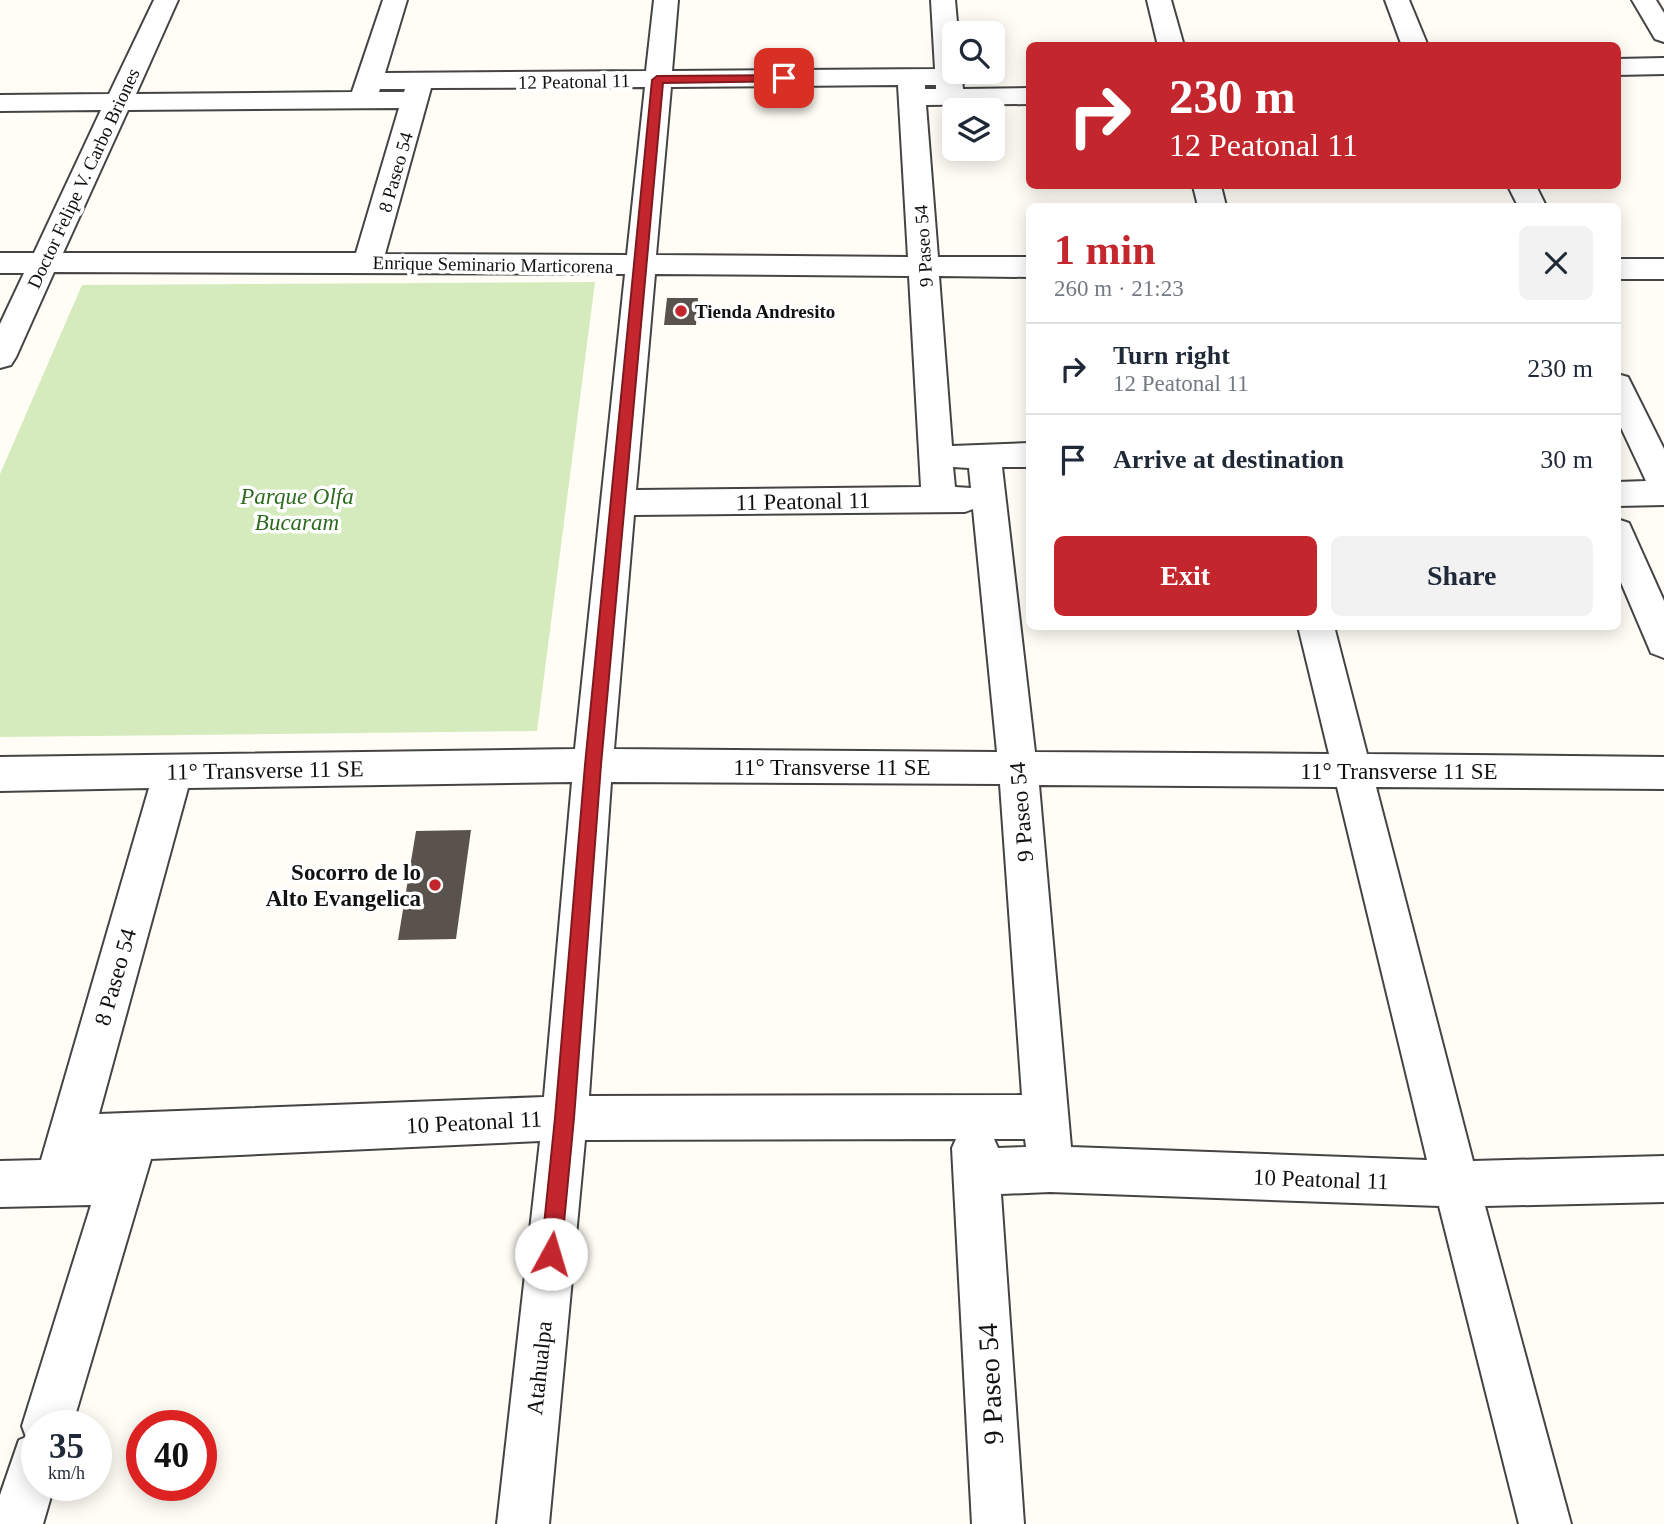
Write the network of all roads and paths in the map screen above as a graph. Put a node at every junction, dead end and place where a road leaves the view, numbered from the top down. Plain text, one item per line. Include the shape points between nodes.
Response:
1 (166, 0) edge
2 (395, 0) edge
3 (666, 0) edge
4 (943, 0) edge
5 (1159, 0) edge
6 (1397, 0) edge
7 (1644, 0) edge
8 (1656, 0) edge
9 (1664, 3) edge
10 (1664, 34) edge
11 (1170, 42) edge
12 (1413, 42) edge
13 (1664, 66) edge
14 (1621, 67) edge
15 (657, 80) junction
16 (912, 87) junction
17 (949, 87) junction
18 (366, 90) junction
19 (418, 91) junction
20 (1026, 96) edge
21 (119, 102) junction
22 (0, 103) edge
23 (368, 261) junction
24 (0, 263) edge
25 (44, 263) junction
26 (640, 266) junction
27 (924, 266) junction
28 (1026, 267) edge
29 (1621, 269) edge
30 (1664, 269) edge
31 (0, 357) edge
32 (1621, 402) edge
33 (1632, 449) edge
34 (1026, 455) edge
35 (985, 456) junction
36 (936, 457) junction
37 (1664, 484) edge
38 (1664, 493) edge
39 (1621, 494) edge
40 (988, 498) junction
41 (939, 499) junction
42 (617, 503) junction
43 (1621, 541) edge
44 (1317, 630) edge
45 (1664, 643) edge
46 (593, 765) junction
47 (1018, 769) junction
48 (1350, 771) junction
49 (173, 772) junction
50 (0, 774) edge
51 (1664, 774) edge
52 (1045, 1117) junction
53 (565, 1118) junction
54 (972, 1118) junction
55 (70, 1137) junction
56 (135, 1137) junction
57 (1050, 1169) junction
58 (978, 1172) junction
59 (1664, 1179) edge
60 (122, 1181) junction
61 (57, 1183) junction
62 (0, 1184) edge
63 (1456, 1184) junction
64 (52, 1410) edge
65 (24, 1501) edge
66 (17, 1524) edge
67 (523, 1524) edge
68 (998, 1524) edge
69 (1545, 1524) edge

1 - 21 street, Doctor Felipe V. Carbo Briones
2 - 18 street
3 - 15 street, Atahualpa
4 - 17 street
5 - 11 street
6 - 12 street
7 - 10 street
8 - 9 street
13 - 14 street
15 - 16 street, 12 Peatonal 11
15 - 19 street, 12 Peatonal 11
15 - 26 street, Atahualpa
16 - 17 street, 12 Peatonal 11
16 - 27 street, 9 Paseo 54
17 - 20 street, 12 Peatonal 11
18 - 19 street, 12 Peatonal 11
18 - 21 street, 12 Peatonal 11
19 - 23 street, 8 Paseo 54
21 - 22 street, 12 Peatonal 11
21 - 25 street, Doctor Felipe V. Carbo Briones
23 - 25 street, Enrique Seminario Marticorena
23 - 26 street, Enrique Seminario Marticorena
24 - 25 street, Enrique Seminario Marticorena
25 - 31 street, Doctor Felipe V. Carbo Briones
26 - 27 street, Enrique Seminario Marticorena
26 - 42 street, Atahualpa
27 - 28 street, Enrique Seminario Marticorena
27 - 36 street, 9 Paseo 54
29 - 30 street
32 - 33 street
33 - 37 street
34 - 35 street
35 - 36 street
35 - 40 street, 9 Paseo 54
36 - 41 street, 9 Paseo 54
38 - 39 street
40 - 41 street, 11 Peatonal 11
40 - 47 street, 9 Paseo 54
41 - 42 street, 11 Peatonal 11
42 - 46 street, Atahualpa
43 - 45 street
44 - 48 street
46 - 47 street, 11° Transverse 11 SE
46 - 49 street, 11° Transverse 11 SE
46 - 53 street, Atahualpa
47 - 48 street, 11° Transverse 11 SE
47 - 52 street, 9 Paseo 54
48 - 51 street, 11° Transverse 11 SE
48 - 63 street
49 - 50 street, 11° Transverse 11 SE
49 - 55 street, 8 Paseo 54
52 - 54 street, 10 Peatonal 11
52 - 57 street, 9 Paseo 54
53 - 54 street, 10 Peatonal 11
53 - 56 street, 10 Peatonal 11
53 - 67 street, Atahualpa
54 - 58 street, 9 Paseo 54
55 - 56 street, 10 Peatonal 11
55 - 61 street, 8 Paseo 54
56 - 60 street
57 - 58 street, 10 Peatonal 11
57 - 63 street, 10 Peatonal 11
58 - 68 street, 9 Paseo 54
59 - 63 street, 10 Peatonal 11
60 - 61 street
60 - 64 street
61 - 62 street
63 - 69 street
65 - 66 street

